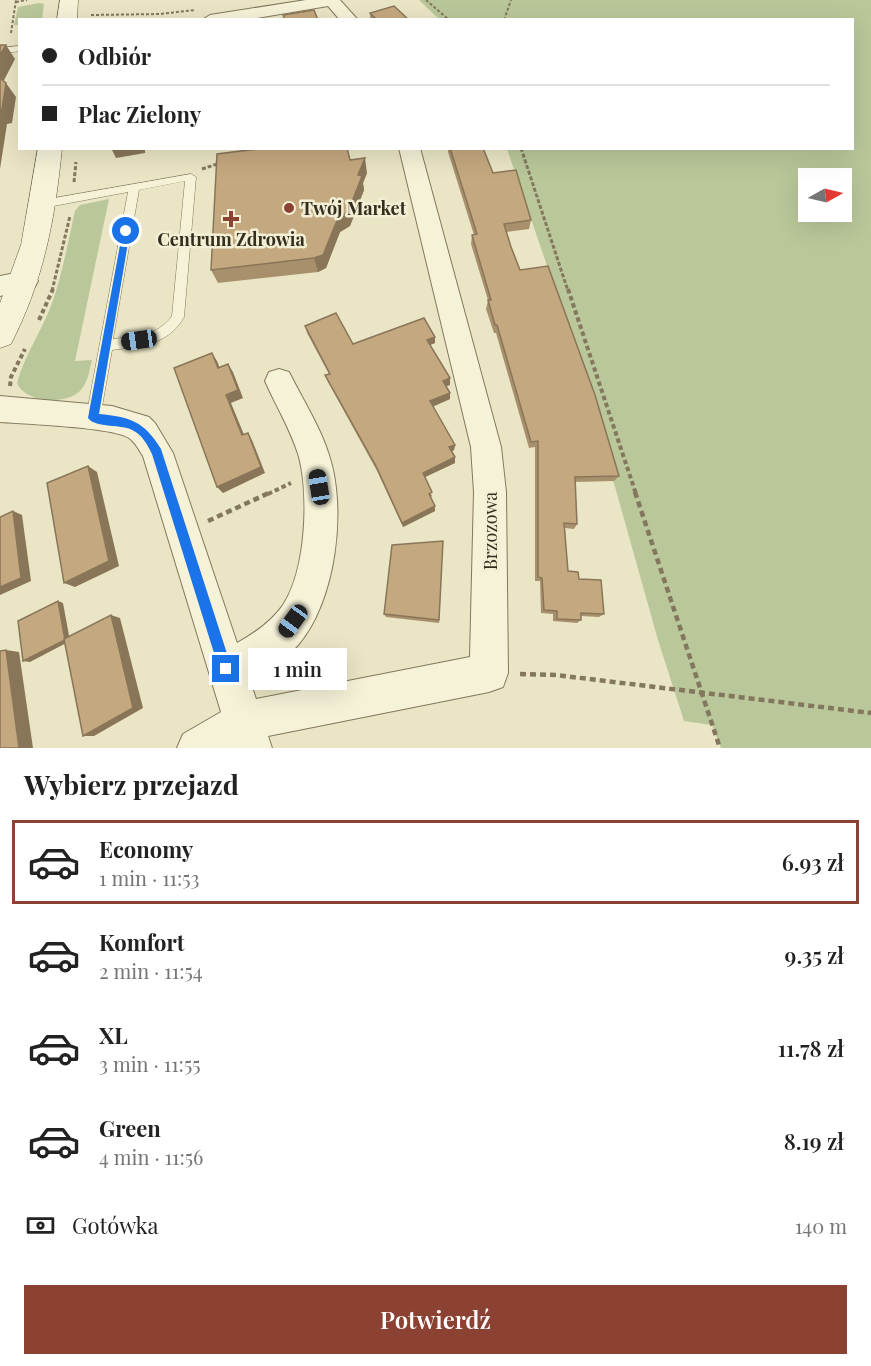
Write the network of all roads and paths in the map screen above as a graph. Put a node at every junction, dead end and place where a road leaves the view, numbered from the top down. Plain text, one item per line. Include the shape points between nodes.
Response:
1 (27, 0) edge
2 (69, 0) edge
3 (331, 0) edge
4 (426, 0) edge
5 (511, 0) edge
6 (16, 1) edge
7 (195, 10) dead end
8 (91, 15) dead end
9 (67, 18) edge
10 (217, 18) edge
11 (348, 18) edge
12 (447, 18) edge
13 (505, 18) edge
14 (18, 29) edge
15 (18, 48) edge
16 (0, 51) edge
17 (50, 150) edge
18 (410, 150) edge
19 (522, 150) edge
20 (76, 158) dead end
21 (230, 161) edge
22 (191, 177) junction
23 (134, 186) junction
24 (73, 198) junction
25 (43, 204) junction
26 (13, 284) edge
27 (0, 335) edge
28 (107, 345) junction
29 (279, 381) dead end
30 (0, 409) edge
31 (93, 418) junction
32 (316, 472) junction
33 (183, 533) junction
34 (226, 669) junction
35 (489, 673) junction
36 (700, 693) junction
37 (871, 713) edge
38 (247, 734) edge
39 (197, 748) edge
40 (720, 748) edge

1 - 6 path
2 - 9 street
3 - 10 street
3 - 11 street
4 - 12 path
5 - 13 path
6 - 14 path via 11,31
7 - 8 path
15 - 16 lane
17 - 25 street
18 - 35 street, Brzozowa via 486,447 490,492
19 - 36 path
20 - 24 path
21 - 22 path via 208,165
22 - 23 lane
22 - 28 lane via 178,317 169,331 155,338
23 - 24 lane
23 - 28 lane
24 - 25 lane
25 - 26 street via 36,244
26 - 27 street
28 - 31 lane
29 - 32 street via 314,457
30 - 31 street
31 - 33 street via 129,424 148,437
32 - 33 path
32 - 34 street via 320,527 314,576 301,610 285,632 262,650
33 - 34 street
34 - 38 street
35 - 36 path via 556,675
35 - 38 street
36 - 37 path
36 - 40 path
38 - 39 street

